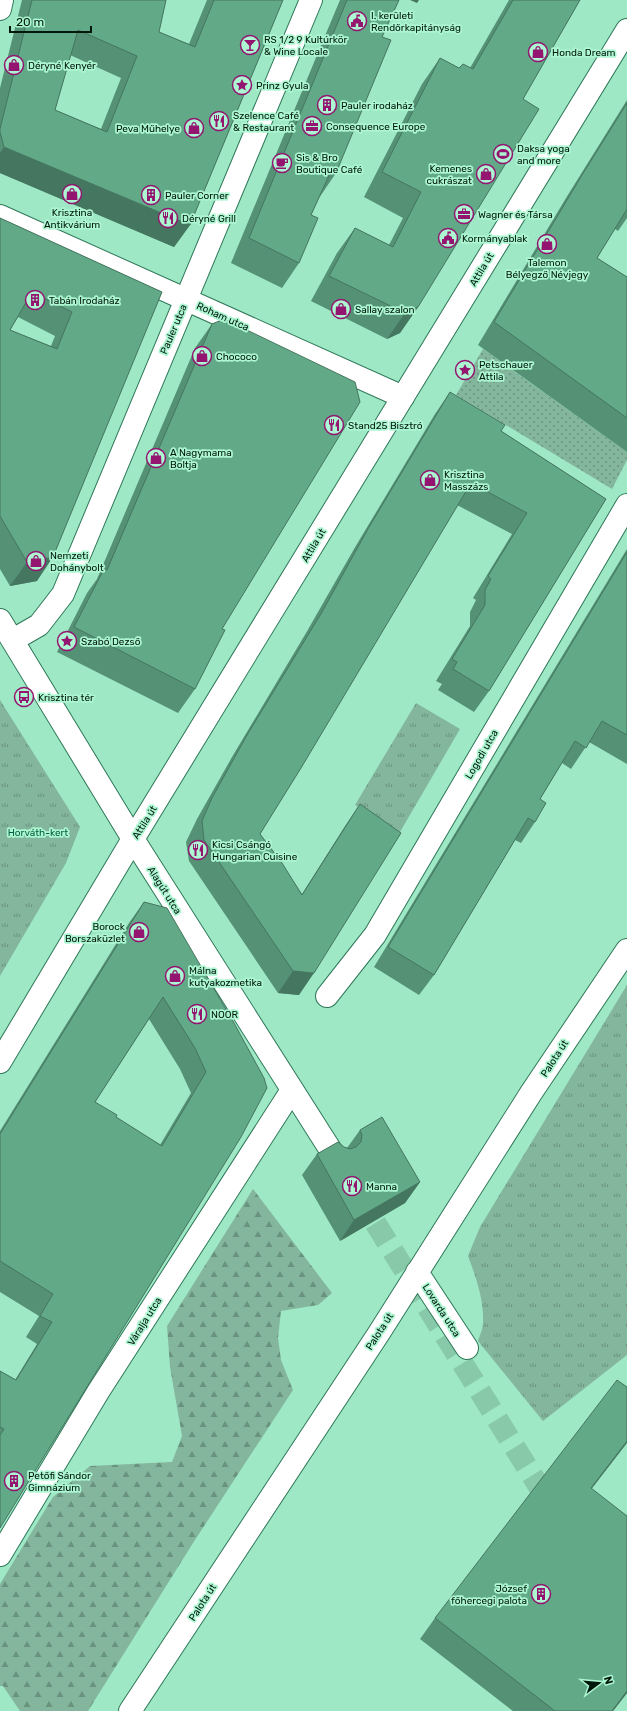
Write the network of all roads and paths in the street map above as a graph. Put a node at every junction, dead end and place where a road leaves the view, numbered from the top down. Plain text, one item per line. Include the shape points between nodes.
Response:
1 (2, 0) edge
2 (311, 0) edge
3 (0, 9) edge
4 (627, 30) edge
5 (0, 216) edge
6 (177, 295) junction
7 (403, 397) junction
8 (627, 505) edge
9 (0, 620) edge
10 (13, 640) junction
11 (133, 839) junction
12 (627, 950) edge
13 (327, 996) dead end
14 (0, 1062) edge
15 (292, 1090) junction
16 (334, 1157) edge
17 (417, 1272) junction
18 (467, 1348) dead end
19 (0, 1555) edge
20 (130, 1711) edge

1 - 3 street
2 - 6 street, Pauler utca
4 - 7 street, Attila út
5 - 6 street, Roham utca
6 - 7 street, Roham utca
6 - 10 street, Pauler utca via 63,594 39,625
7 - 11 street, Attila út
8 - 13 street, Logodi utca via 375,935
9 - 10 street, Alagút utca
10 - 11 street, Alagút utca
11 - 14 street, Attila út
11 - 15 street, Alagút utca
12 - 17 street, Palota út
15 - 16 street, Alagút utca
15 - 19 street, Váralja utca via 98,1392
17 - 18 street, Lovarda utca
17 - 20 street, Palota út

